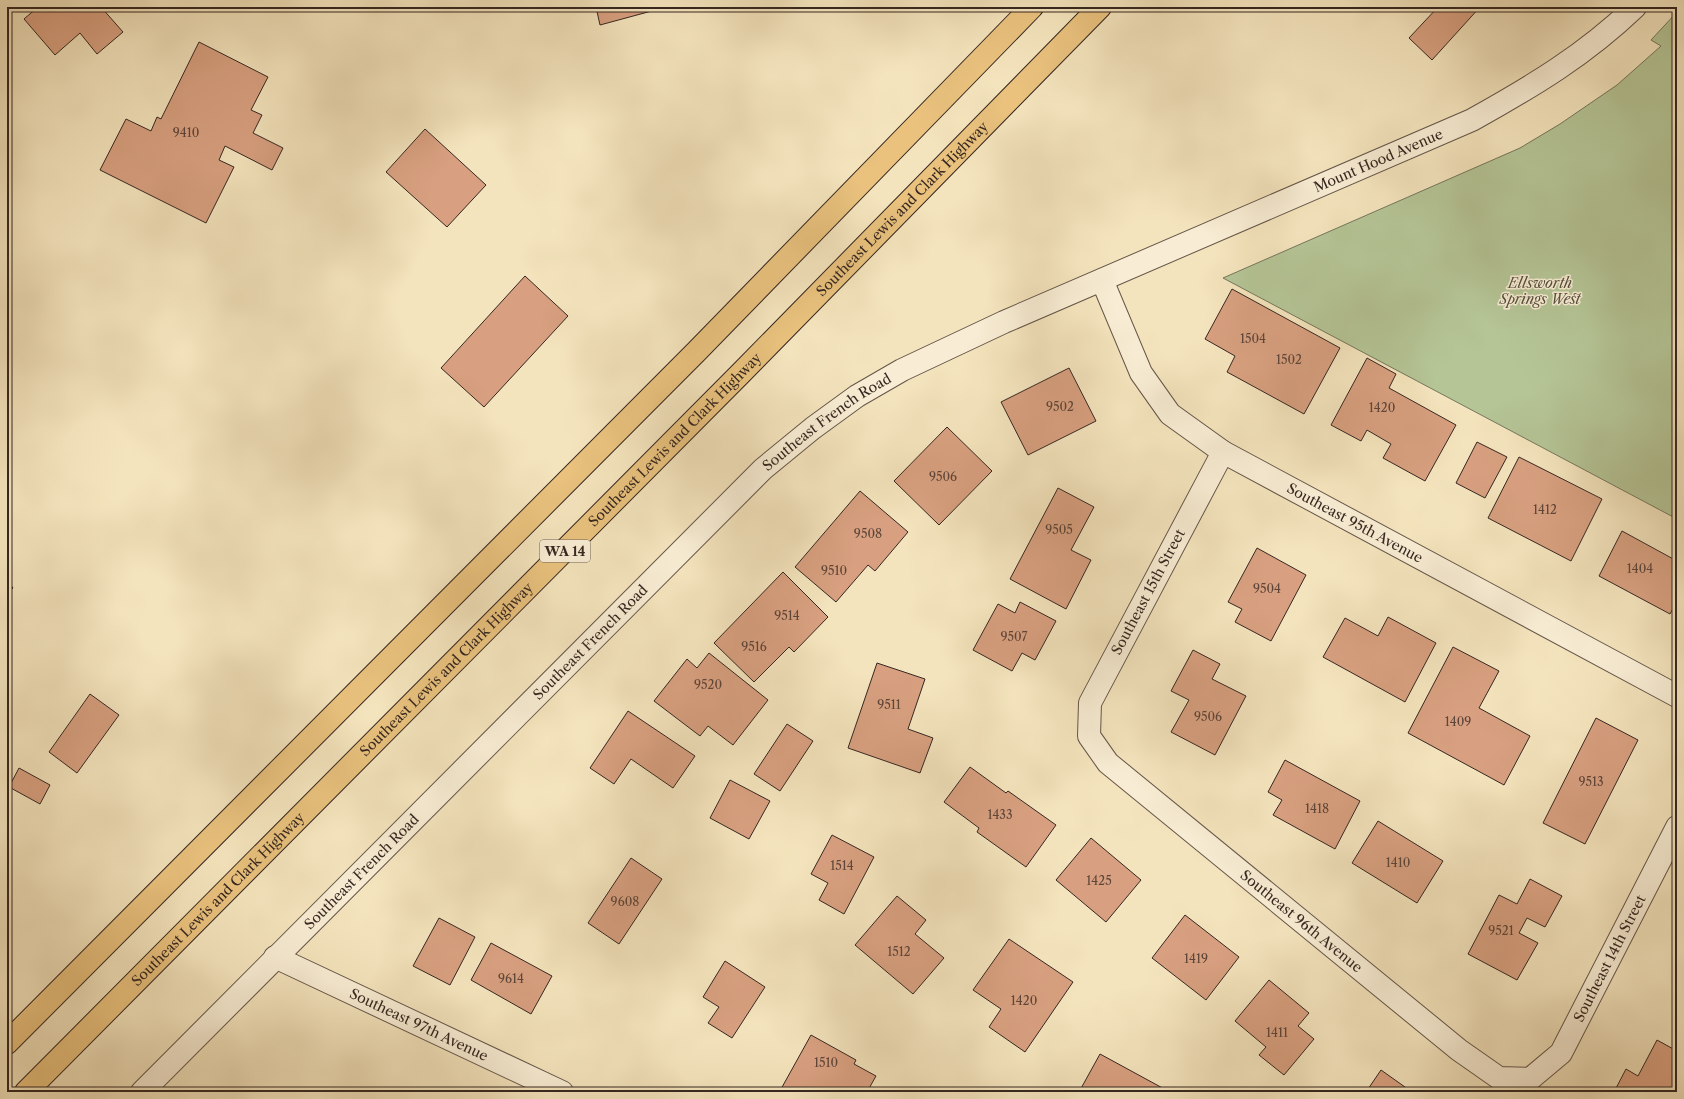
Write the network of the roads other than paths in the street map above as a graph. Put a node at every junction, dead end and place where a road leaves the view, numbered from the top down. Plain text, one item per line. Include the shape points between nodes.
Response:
1 (1032, 7) edge
2 (1100, 7) edge
3 (1635, 7) edge
4 (1102, 280) junction
5 (1223, 452) junction
6 (1677, 696) edge
7 (1089, 736) joint
8 (1677, 827) edge
9 (276, 957) junction
10 (7, 1043) edge
11 (1530, 1079) joint
12 (26, 1092) edge
13 (142, 1092) edge
14 (562, 1092) edge

1 - 10 highway via 692,356
2 - 12 highway, Southeast Lewis and Clark Highway / WA 14 via 742,372
3 - 4 street, Mount Hood Avenue via 1611,31 1538,84 1472,120
4 - 5 street, Southeast 95th Avenue via 1145,378 1170,414
4 - 9 street, Southeast French Road via 902,370 857,396 813,428 763,470
5 - 6 street, Southeast 95th Avenue
5 - 7 street, Southeast 15th Street via 1090,703
7 - 11 street, Southeast 96th Avenue via 1108,763 1459,1050 1499,1078
8 - 11 street, Southeast 14th Street via 1561,1053
9 - 13 street, Southeast French Road
9 - 14 street, Southeast 97th Avenue

